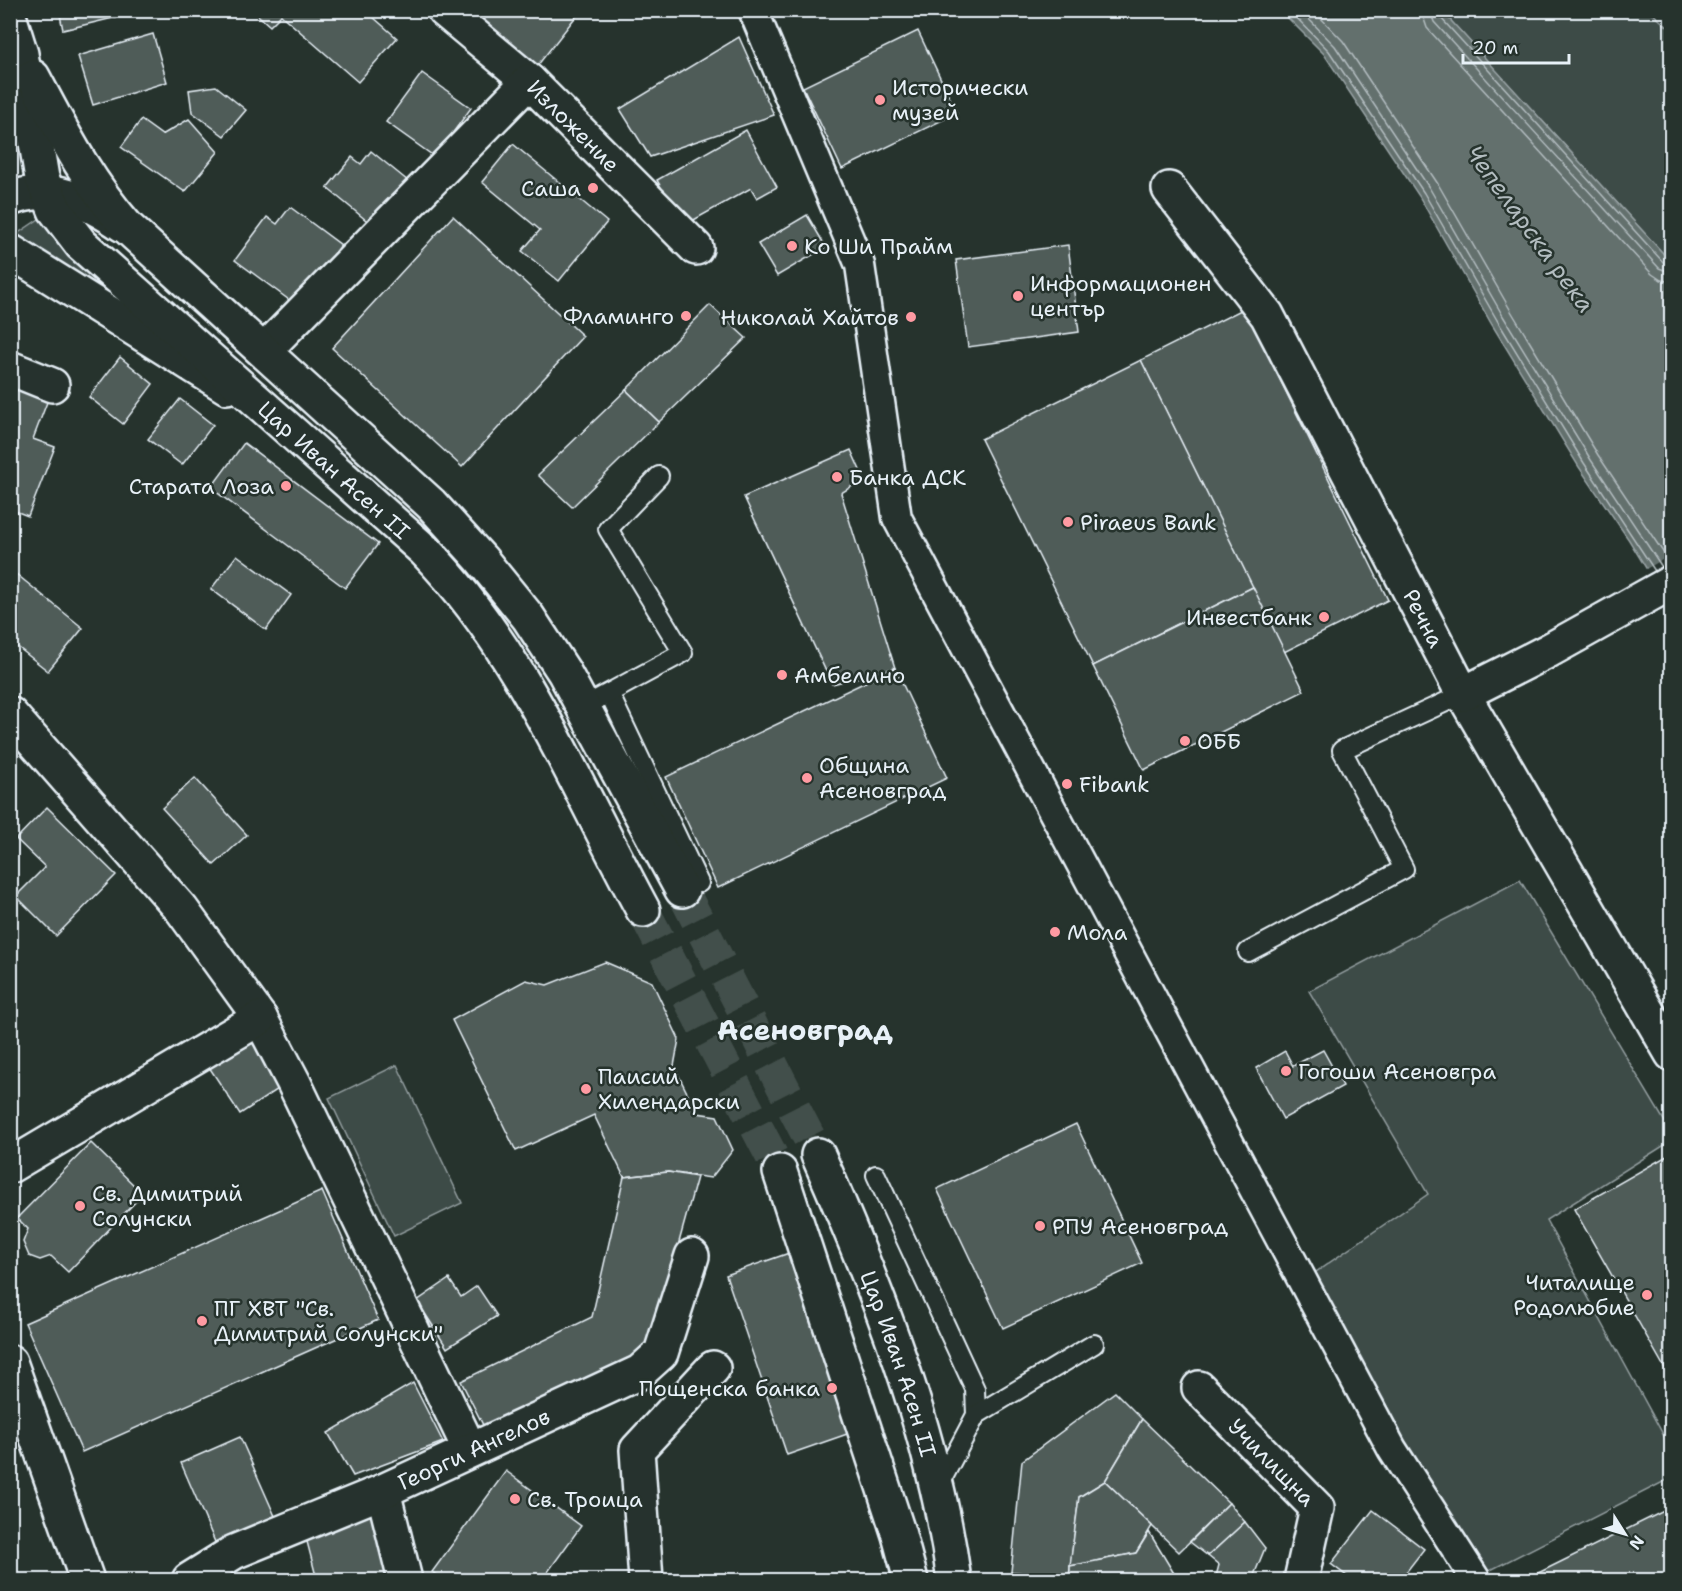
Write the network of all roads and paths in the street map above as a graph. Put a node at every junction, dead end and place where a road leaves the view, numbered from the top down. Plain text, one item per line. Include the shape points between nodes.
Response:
1 (444, 10) edge
2 (753, 10) edge
3 (10, 19) edge
4 (21, 54) junction
5 (529, 81) junction
6 (1169, 189) dead end
7 (46, 193) junction
8 (10, 199) edge
9 (128, 228) junction
10 (696, 248) dead end
11 (10, 251) edge
12 (264, 351) junction
13 (10, 368) edge
14 (52, 385) dead end
15 (277, 417) junction
16 (659, 476) dead end
17 (1671, 582) edge
18 (1463, 694) junction
19 (596, 701) junction
20 (10, 714) edge
21 (691, 886) tunnel mouth
22 (643, 910) tunnel mouth
23 (1248, 952) dead end
24 (260, 1018) junction
25 (1671, 1054) edge
26 (818, 1155) tunnel mouth
27 (10, 1166) edge
28 (780, 1173) tunnel mouth
29 (876, 1175) dead end
30 (692, 1256) dead end
31 (1094, 1344) dead end
32 (11, 1366) edge
33 (713, 1368) dead end
34 (1199, 1388) dead end
35 (976, 1414) junction
36 (470, 1450) junction
37 (382, 1491) junction
38 (936, 1491) junction
39 (87, 1581) edge
40 (189, 1581) edge
41 (405, 1581) edge
42 (646, 1581) edge
43 (911, 1581) edge
44 (954, 1581) edge
45 (1301, 1581) edge
46 (1476, 1581) edge

1 - 5 street, Изложение
2 - 46 street via 860,265 897,518 1392,1449
3 - 4 street, Цар Иван Асен II
4 - 7 street, Цар Иван Асен II
4 - 9 street, Цар Иван Асен II via 78,162
5 - 10 street, Изложение
5 - 12 street
6 - 18 street, Речна via 1267,315
7 - 8 street
7 - 9 street via 79,198
7 - 15 street, Цар Иван Асен II via 81,244
9 - 12 street, Цар Иван Асен II via 160,261
11 - 15 street
12 - 19 street, Цар Иван Асен II via 431,504 482,559
13 - 14 street
15 - 22 street, Цар Иван Асен II via 424,550 464,593 520,674
16 - 19 lane via 608,529 684,654
17 - 18 street
18 - 23 lane via 1342,750 1404,869
18 - 25 street, Речна
19 - 21 street, Цар Иван Асен II
20 - 24 street via 182,910
24 - 27 street
24 - 36 street
26 - 38 street, Цар Иван Асен II via 889,1325
28 - 43 street
29 - 35 lane via 970,1376 977,1401
30 - 36 street, Георги Ангелов via 661,1353 640,1372
31 - 35 lane
32 - 39 street
33 - 42 street via 637,1450
34 - 45 street, Училищна via 1317,1508
35 - 38 lane
36 - 37 street, Георги Ангелов
37 - 40 street, Георги Ангелов via 234,1552
37 - 41 street
38 - 44 street, Цар Иван Асен II

